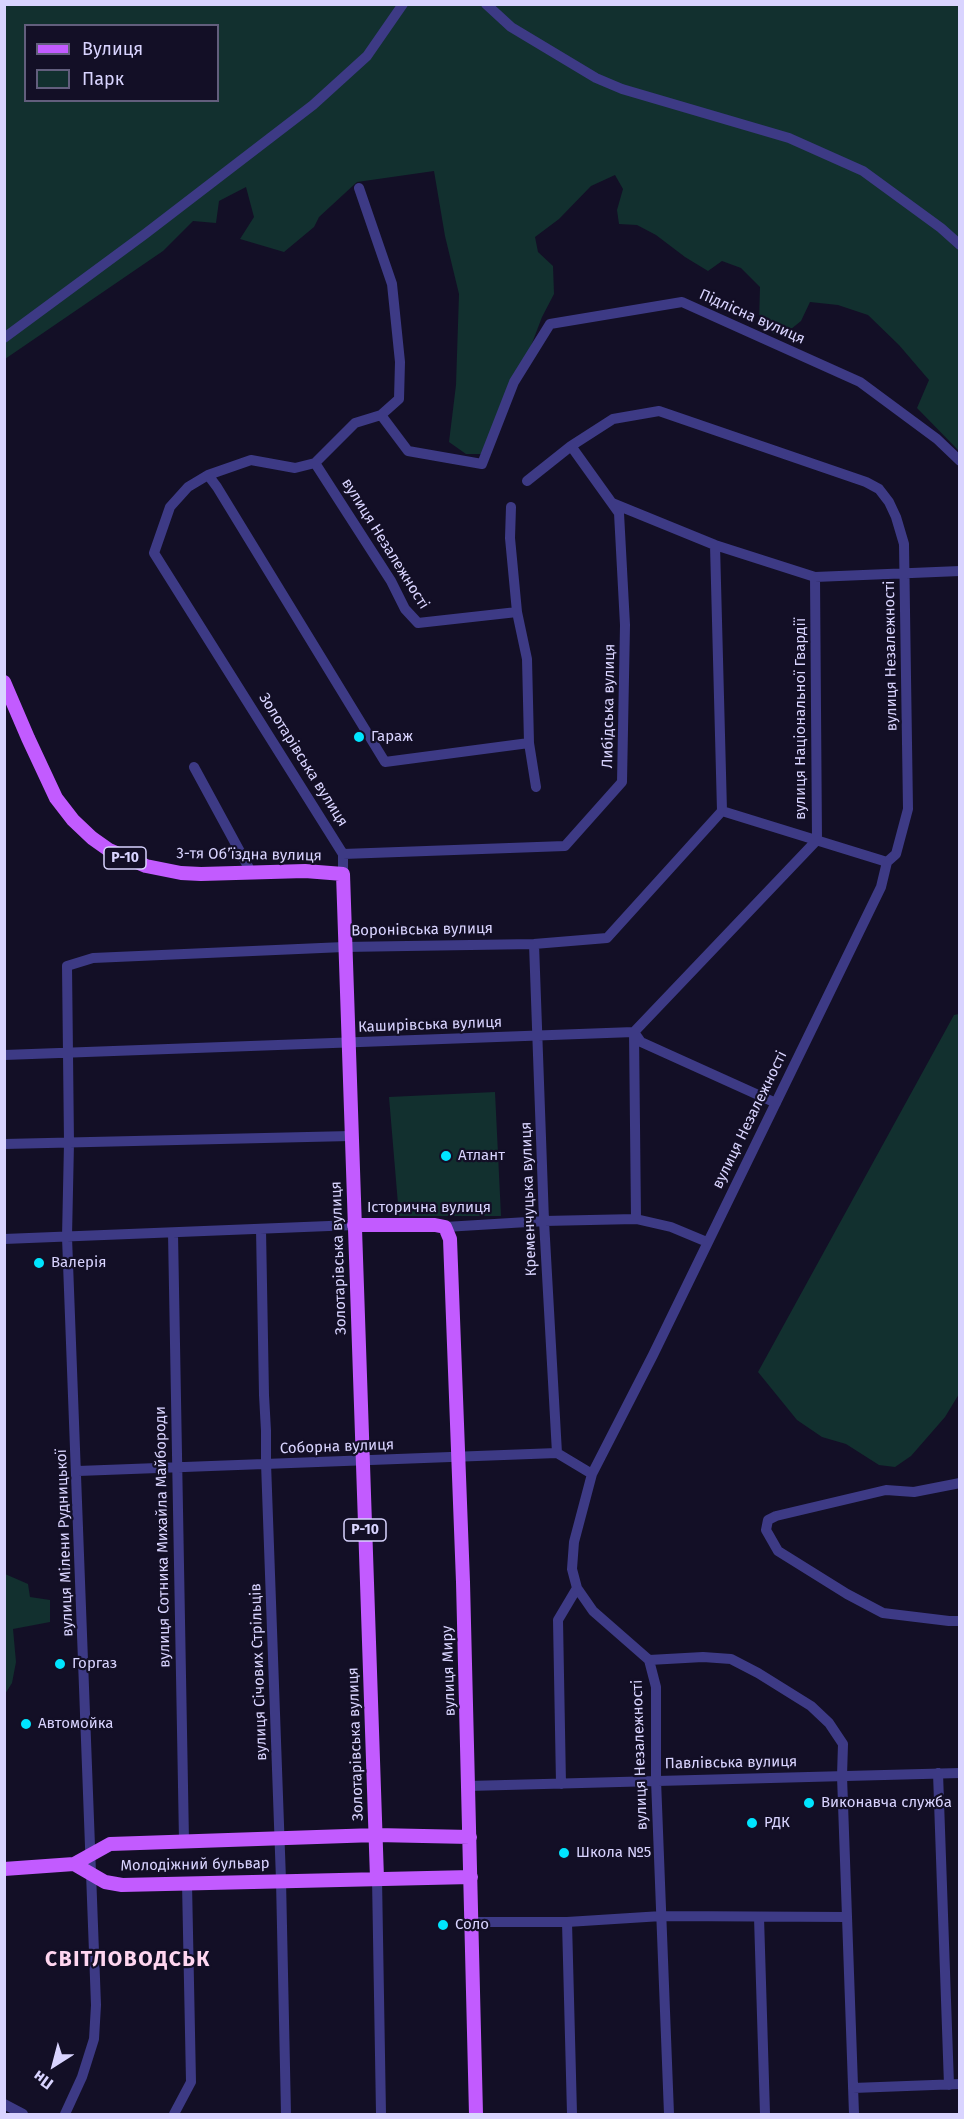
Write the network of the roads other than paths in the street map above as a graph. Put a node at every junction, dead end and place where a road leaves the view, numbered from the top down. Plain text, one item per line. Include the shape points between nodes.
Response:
1 (403, 4) edge
2 (486, 4) edge
3 (358, 188) dead end
4 (960, 245) edge
5 (4, 338) edge
6 (381, 415) junction
7 (572, 446) junction
8 (960, 461) edge
9 (315, 463) junction
10 (208, 476) junction
11 (527, 481) dead end
12 (612, 503) junction
13 (511, 507) dead end
14 (715, 545) junction
15 (960, 571) edge
16 (905, 574) junction
17 (815, 577) junction
18 (517, 612) junction
19 (4, 682) edge
20 (529, 743) junction
21 (194, 767) dead end
22 (536, 787) dead end
23 (722, 811) junction
24 (817, 840) junction
25 (343, 854) junction
26 (887, 862) junction
27 (251, 873) junction
28 (343, 874) junction
29 (534, 944) junction
30 (345, 947) junction
31 (66, 966) joint
32 (634, 1032) junction
33 (537, 1037) junction
34 (348, 1042) junction
35 (68, 1053) junction
36 (4, 1055) edge
37 (776, 1103) junction
38 (351, 1136) junction
39 (69, 1143) junction
40 (4, 1144) edge
41 (636, 1219) junction
42 (544, 1221) junction
43 (354, 1225) junction
44 (444, 1227) junction
45 (261, 1229) junction
46 (173, 1233) junction
47 (68, 1237) junction
48 (4, 1239) edge
49 (706, 1242) junction
50 (557, 1453) junction
51 (459, 1457) junction
52 (363, 1461) junction
53 (266, 1463) junction
54 (177, 1466) junction
55 (78, 1471) junction
56 (592, 1474) junction
57 (960, 1483) edge
58 (577, 1588) junction
59 (960, 1621) edge
60 (649, 1660) junction
61 (938, 1773) junction
62 (960, 1773) edge
63 (842, 1776) junction
64 (656, 1780) junction
65 (561, 1784) junction
66 (468, 1786) junction
67 (376, 1835) junction
68 (470, 1836) junction
69 (280, 1838) junction
70 (184, 1841) junction
71 (91, 1853) junction
72 (74, 1864) junction
73 (4, 1869) edge
74 (91, 1875) junction
75 (471, 1877) junction
76 (377, 1878) junction
77 (281, 1880) junction
78 (187, 1882) junction
79 (662, 1916) junction
80 (759, 1917) junction
81 (847, 1917) junction
82 (470, 1922) junction
83 (567, 1922) junction
84 (954, 2084) edge
85 (853, 2088) junction
86 (4, 2104) edge
87 (23, 2115) edge
88 (65, 2115) edge
89 (174, 2115) edge
90 (286, 2115) edge
91 (381, 2115) edge
92 (476, 2115) edge
93 (572, 2115) edge
94 (669, 2115) edge
95 (765, 2115) edge
96 (854, 2115) edge

1 - 5 street via 366,56 313,105
2 - 4 street via 511,27 604,82 789,138 863,171
3 - 6 street via 392,284 400,362 399,399
6 - 8 street, Підлісна вулиця via 408,451 482,464 514,382 550,324 682,302 860,382 937,439
6 - 9 street via 355,423
7 - 11 street, вулиця Незалежності
7 - 12 street, Либідська вулиця
7 - 16 street, вулиця Незалежності via 612,419 659,411 866,482 879,489 896,517 904,544
9 - 10 street via 295,468 251,460
9 - 18 street, вулиця Незалежності via 418,624
10 - 20 street via 385,762
10 - 25 street, Золотарівська вулиця via 188,487 170,507 154,554
12 - 14 street
12 - 25 street, Либідська вулиця via 619,513 625,625 622,782 565,846
13 - 18 street
14 - 17 street
14 - 23 street
15 - 16 street
16 - 17 street
16 - 26 street, вулиця Незалежності via 908,809 896,854
17 - 24 street, вулиця Національної Гвардії
18 - 20 street via 527,659
19 - 27 main road, 3-тя Обʼїздна вулиця / Р-10 via 56,798 92,838 109,850 153,868 201,874
20 - 22 street
21 - 27 street
23 - 24 street
23 - 29 street, Воронівська вулиця via 607,938
24 - 26 street
24 - 32 street, вулиця Національної Гвардії
25 - 28 street, Золотарівська вулиця
26 - 37 street, вулиця Незалежності via 881,887
27 - 28 main road, 3-тя Обʼїздна вулиця / Р-10
28 - 30 main road, Золотарівська вулиця / Р-10
29 - 30 street, Воронівська вулиця
29 - 33 street, Кременчуцька вулиця
30 - 31 street, Воронівська вулиця via 93,958
30 - 34 main road, Золотарівська вулиця / Р-10
31 - 35 street, вулиця Мілени Рудницької
32 - 33 street, Каширівська вулиця
32 - 37 street via 641,1042
32 - 41 street
33 - 34 street, Каширівська вулиця
33 - 42 street, Кременчуцька вулиця
34 - 35 street, Каширівська вулиця
34 - 38 main road, Золотарівська вулиця / Р-10
35 - 36 street, Каширівська вулиця
35 - 39 street, вулиця Мілени Рудницької
37 - 49 street, вулиця Незалежності
38 - 39 street
38 - 43 main road, Золотарівська вулиця / Р-10
39 - 40 street
39 - 47 street, вулиця Мілени Рудницької
41 - 42 street, Історична вулиця
41 - 49 street, Історична вулиця via 671,1227
42 - 44 street, Історична вулиця
42 - 50 street, Кременчуцька вулиця
43 - 44 main road, Історична вулиця
43 - 45 street, Історична вулиця
43 - 52 main road, Золотарівська вулиця / Р-10
44 - 51 main road, вулиця Миру via 450,1239
45 - 46 street, Історична вулиця
45 - 53 street, вулиця Січових Стрільців
46 - 47 street, Історична вулиця
46 - 54 street, вулиця Сотника Михайла Майбороди
47 - 48 street, Історична вулиця
47 - 55 street, вулиця Мілени Рудницької
49 - 56 street, вулиця Незалежності
50 - 51 street, Соборна вулиця
50 - 56 street
51 - 52 street, Соборна вулиця
51 - 66 main road, вулиця Миру
52 - 53 street, Соборна вулиця
52 - 67 main road, Золотарівська вулиця / Р-10
53 - 54 street, Соборна вулиця
53 - 69 street, вулиця Січових Стрільців
54 - 55 street, Соборна вулиця
54 - 70 street, вулиця Сотника Михайла Майбороди
55 - 71 street, вулиця Мілени Рудницької
56 - 58 street, вулиця Незалежності via 574,1542 572,1569
57 - 59 street via 914,1492 886,1490 776,1516 768,1520 766,1530 778,1551 883,1613
58 - 60 street, вулиця Незалежності via 593,1611
58 - 65 street via 558,1620
60 - 63 street via 731,1659 758,1672 811,1706 829,1723 843,1744
60 - 64 street, вулиця Незалежності via 656,1687
61 - 62 street, Павлівська вулиця
61 - 63 street, Павлівська вулиця
61 - 84 street
63 - 64 street, Павлівська вулиця
63 - 81 street
64 - 65 street, Павлівська вулиця
64 - 79 street, вулиця Незалежності
65 - 66 street, Павлівська вулиця
66 - 68 main road, вулиця Миру
67 - 68 main road, Молодіжний бульвар
67 - 69 main road, Молодіжний бульвар
67 - 76 main road, Золотарівська вулиця / Р-10
68 - 75 main road, вулиця Миру
69 - 70 main road, Молодіжний бульвар
69 - 77 street, вулиця Січових Стрільців
70 - 71 main road, Молодіжний бульвар via 110,1844
71 - 72 main road, Молодіжний бульвар
71 - 74 street, вулиця Мілени Рудницької
72 - 73 main road
72 - 74 main road, Молодіжний бульвар
74 - 78 main road, Молодіжний бульвар via 122,1885
74 - 88 street, вулиця Мілени Рудницької via 94,2039
75 - 76 main road, Молодіжний бульвар
75 - 82 main road, вулиця Миру
76 - 77 main road, Молодіжний бульвар
76 - 91 street, Золотарівська вулиця
77 - 78 main road, Молодіжний бульвар
77 - 90 street, вулиця Січових Стрільців
78 - 89 street via 191,2082
79 - 80 street
79 - 83 street
79 - 94 street, вулиця Незалежності
80 - 81 street
80 - 95 street
81 - 85 street
82 - 83 street
82 - 92 main road, вулиця Миру
83 - 93 street
84 - 85 street
85 - 96 street
86 - 87 street

